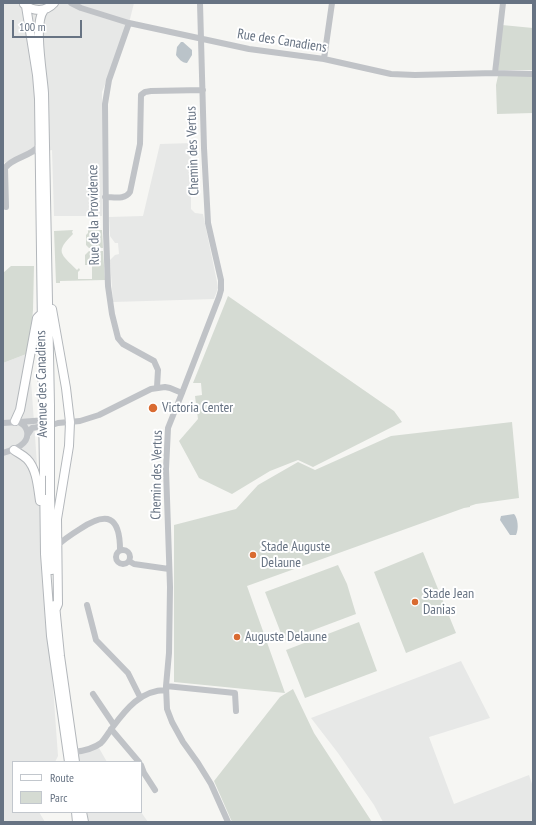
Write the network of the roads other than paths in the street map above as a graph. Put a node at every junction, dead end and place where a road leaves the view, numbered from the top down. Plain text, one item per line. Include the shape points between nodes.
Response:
1 (54, 3) edge
2 (71, 3) edge
3 (200, 3) edge
4 (332, 3) edge
5 (503, 3) edge
6 (25, 4) edge
7 (44, 10) junction
8 (129, 23) junction
9 (200, 38) junction
10 (324, 59) junction
11 (495, 73) junction
12 (533, 74) edge
13 (203, 90) junction
14 (39, 146) junction
15 (26, 155) junction
16 (39, 162) junction
17 (105, 197) junction
18 (6, 207) dead end
19 (48, 299) junction
20 (41, 313) junction
21 (157, 387) junction
22 (182, 393) junction
23 (46, 406) junction
24 (17, 421) junction
25 (70, 422) junction
26 (3, 423) edge
27 (58, 423) junction
28 (28, 434) junction
29 (14, 450) junction
30 (3, 453) edge
31 (57, 546) junction
32 (125, 549) junction
33 (45, 554) junction
34 (129, 561) junction
35 (169, 569) junction
36 (87, 605) dead end
37 (55, 611) junction
38 (166, 688) junction
39 (93, 694) dead end
40 (140, 697) junction
41 (236, 710) dead end
42 (113, 727) junction
43 (74, 752) junction
44 (69, 761) edge
45 (75, 761) edge
46 (138, 761) edge
47 (142, 768) edge
48 (155, 790) dead end
49 (228, 822) edge

1 - 7 main road
2 - 8 street, Rue des Canadiens
3 - 9 street, Chemin des Vertus
4 - 10 street
5 - 11 street
6 - 7 main road via 35,10
6 - 14 main road, Avenue des Canadiens via 37,75
7 - 19 main road, Avenue des Canadiens via 39,24 44,93
8 - 9 street, Rue des Canadiens
8 - 17 street, Rue de la Providence via 105,98
9 - 10 street, Rue des Canadiens via 250,49
9 - 13 street, Chemin des Vertus
10 - 11 street, Rue des Canadiens via 391,74
11 - 12 street, Rue des Canadiens
13 - 17 street via 151,91 141,95 140,144 130,192 123,197
13 - 22 street, Chemin des Vertus via 208,223 221,290
14 - 15 street via 34,152
14 - 16 main road, Avenue des Canadiens
15 - 16 street via 34,156
15 - 18 street via 4,168
16 - 20 main road, Avenue des Canadiens
17 - 21 street, Rue de la Providence via 108,286 116,331 123,344 154,361 158,370
19 - 23 main road, Avenue des Canadiens
19 - 25 main road via 53,310
20 - 23 main road, Avenue des Canadiens
20 - 24 main road via 37,318
21 - 22 street via 170,388
21 - 25 street via 102,414
22 - 35 street, Chemin des Vertus via 168,428 167,438
23 - 33 main road, Avenue des Canadiens, bridge
23 - 37 main road, Avenue des Canadiens, bridge
24 - 26 street
24 - 27 street via 53,420
24 - 28 street via 26,427
25 - 27 street
25 - 31 main road via 70,438 57,519
27 - 28 street via 32,428
28 - 29 street via 23,444
29 - 30 street
29 - 33 main road via 28,459 36,476
31 - 32 street via 84,526 107,518 117,527
31 - 37 main road via 58,604
32 - 34 street via 129,553
32 - 34 street via 116,555 117,560 120,564
33 - 44 main road, Avenue des Canadiens via 51,636
34 - 35 street
35 - 38 street, Chemin des Vertus via 169,653
36 - 40 street via 96,640 128,673
37 - 43 main road, Avenue des Canadiens
38 - 40 street
38 - 41 street via 235,693
38 - 49 street, Chemin des Vertus via 167,709 172,722 211,784
39 - 42 street
40 - 42 street
42 - 43 street via 101,742
42 - 46 street
43 - 45 main road, Avenue des Canadiens
47 - 48 street

